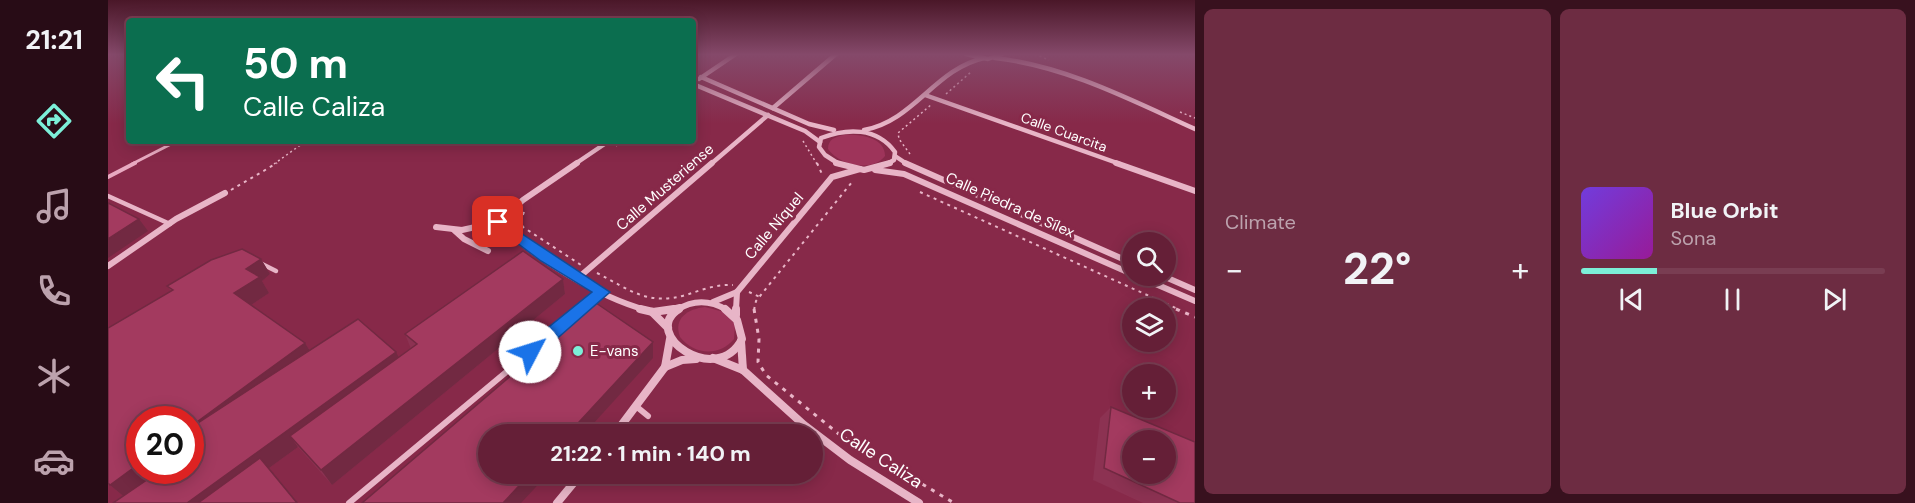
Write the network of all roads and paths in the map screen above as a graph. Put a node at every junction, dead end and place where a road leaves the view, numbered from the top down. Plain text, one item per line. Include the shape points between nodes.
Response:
1 (701, 77) edge
2 (702, 77) edge
3 (809, 77) edge
4 (946, 77) edge
5 (964, 77) edge
6 (1068, 77) edge
7 (696, 81) edge
8 (696, 84) edge
9 (925, 95) junction
10 (938, 100) junction
11 (773, 108) junction
12 (768, 115) junction
13 (886, 126) junction
14 (1195, 129) edge
15 (841, 130) junction
16 (854, 130) junction
17 (800, 138) dead end
18 (886, 141) junction
19 (820, 142) junction
20 (302, 144) edge
21 (605, 144) edge
22 (895, 156) junction
23 (912, 158) dead end
24 (832, 162) junction
25 (860, 169) junction
26 (875, 170) junction
27 (832, 178) junction
28 (859, 178) dead end
29 (849, 185) junction
30 (911, 188) dead end
31 (1195, 191) edge
32 (225, 193) joint
33 (108, 196) edge
34 (498, 222) junction
35 (170, 224) junction
36 (436, 227) dead end
37 (454, 230) junction
38 (488, 250) dead end
39 (1122, 259) edge
40 (256, 260) edge
41 (108, 267) edge
42 (1122, 270) edge
43 (276, 271) dead end
44 (578, 278) junction
45 (1176, 282) edge
46 (1160, 286) edge
47 (1195, 290) edge
48 (602, 292) junction
49 (737, 292) junction
50 (1195, 301) edge
51 (712, 302) junction
52 (680, 307) junction
53 (652, 312) junction
54 (736, 315) junction
55 (1195, 317) edge
56 (668, 328) junction
57 (670, 337) junction
58 (741, 341) junction
59 (709, 359) junction
60 (665, 367) junction
61 (743, 370) junction
62 (637, 407) junction
63 (648, 416) dead end
64 (623, 424) edge
65 (573, 484) edge
66 (349, 503) edge
67 (557, 503) edge
68 (919, 503) edge
69 (954, 503) edge

1 - 7 street
2 - 11 street
3 - 11 street
4 - 9 street
5 - 10 path
6 - 14 street
8 - 12 street
9 - 10 street, Calle Cuarcita
9 - 13 street
10 - 23 path via 898,133
10 - 31 street, Calle Cuarcita
11 - 15 street via 810,124
12 - 19 street
12 - 44 street, Calle Musteriense
13 - 16 street
13 - 18 street
15 - 16 street
15 - 19 street via 829,133
16 - 18 street
17 - 27 path via 822,175
18 - 22 street
19 - 24 street via 822,153
20 - 32 path via 278,163
21 - 34 street
22 - 26 street via 886,166
22 - 39 street, Calle Piedra de Sílex via 914,170
24 - 25 street
24 - 27 street
25 - 26 street, Calle Piedra de Sílex
25 - 27 street
26 - 42 street, Calle Piedra de Sílex via 904,174
27 - 29 path
27 - 49 street, Calle Níquel
28 - 29 path
29 - 69 path via 756,301 753,312 759,339 758,362 766,375 840,435
30 - 55 path
32 - 35 street
33 - 35 lane
34 - 37 street
34 - 44 street
35 - 41 street
36 - 37 street
37 - 38 street
40 - 43 lane
44 - 48 street
45 - 47 street
46 - 50 street
48 - 53 street
48 - 66 lane
49 - 51 street, Calle Níquel
49 - 54 street
51 - 52 street
51 - 54 street
52 - 53 street
52 - 56 street
53 - 56 street
54 - 58 street via 742,327
56 - 57 street
57 - 59 street via 685,353
57 - 60 street
58 - 59 street via 730,352
58 - 61 street
59 - 60 street via 682,360
59 - 61 street, Calle Caliza
60 - 62 street
61 - 68 street, Calle Caliza via 850,460
62 - 63 lane
62 - 64 street
65 - 67 street

